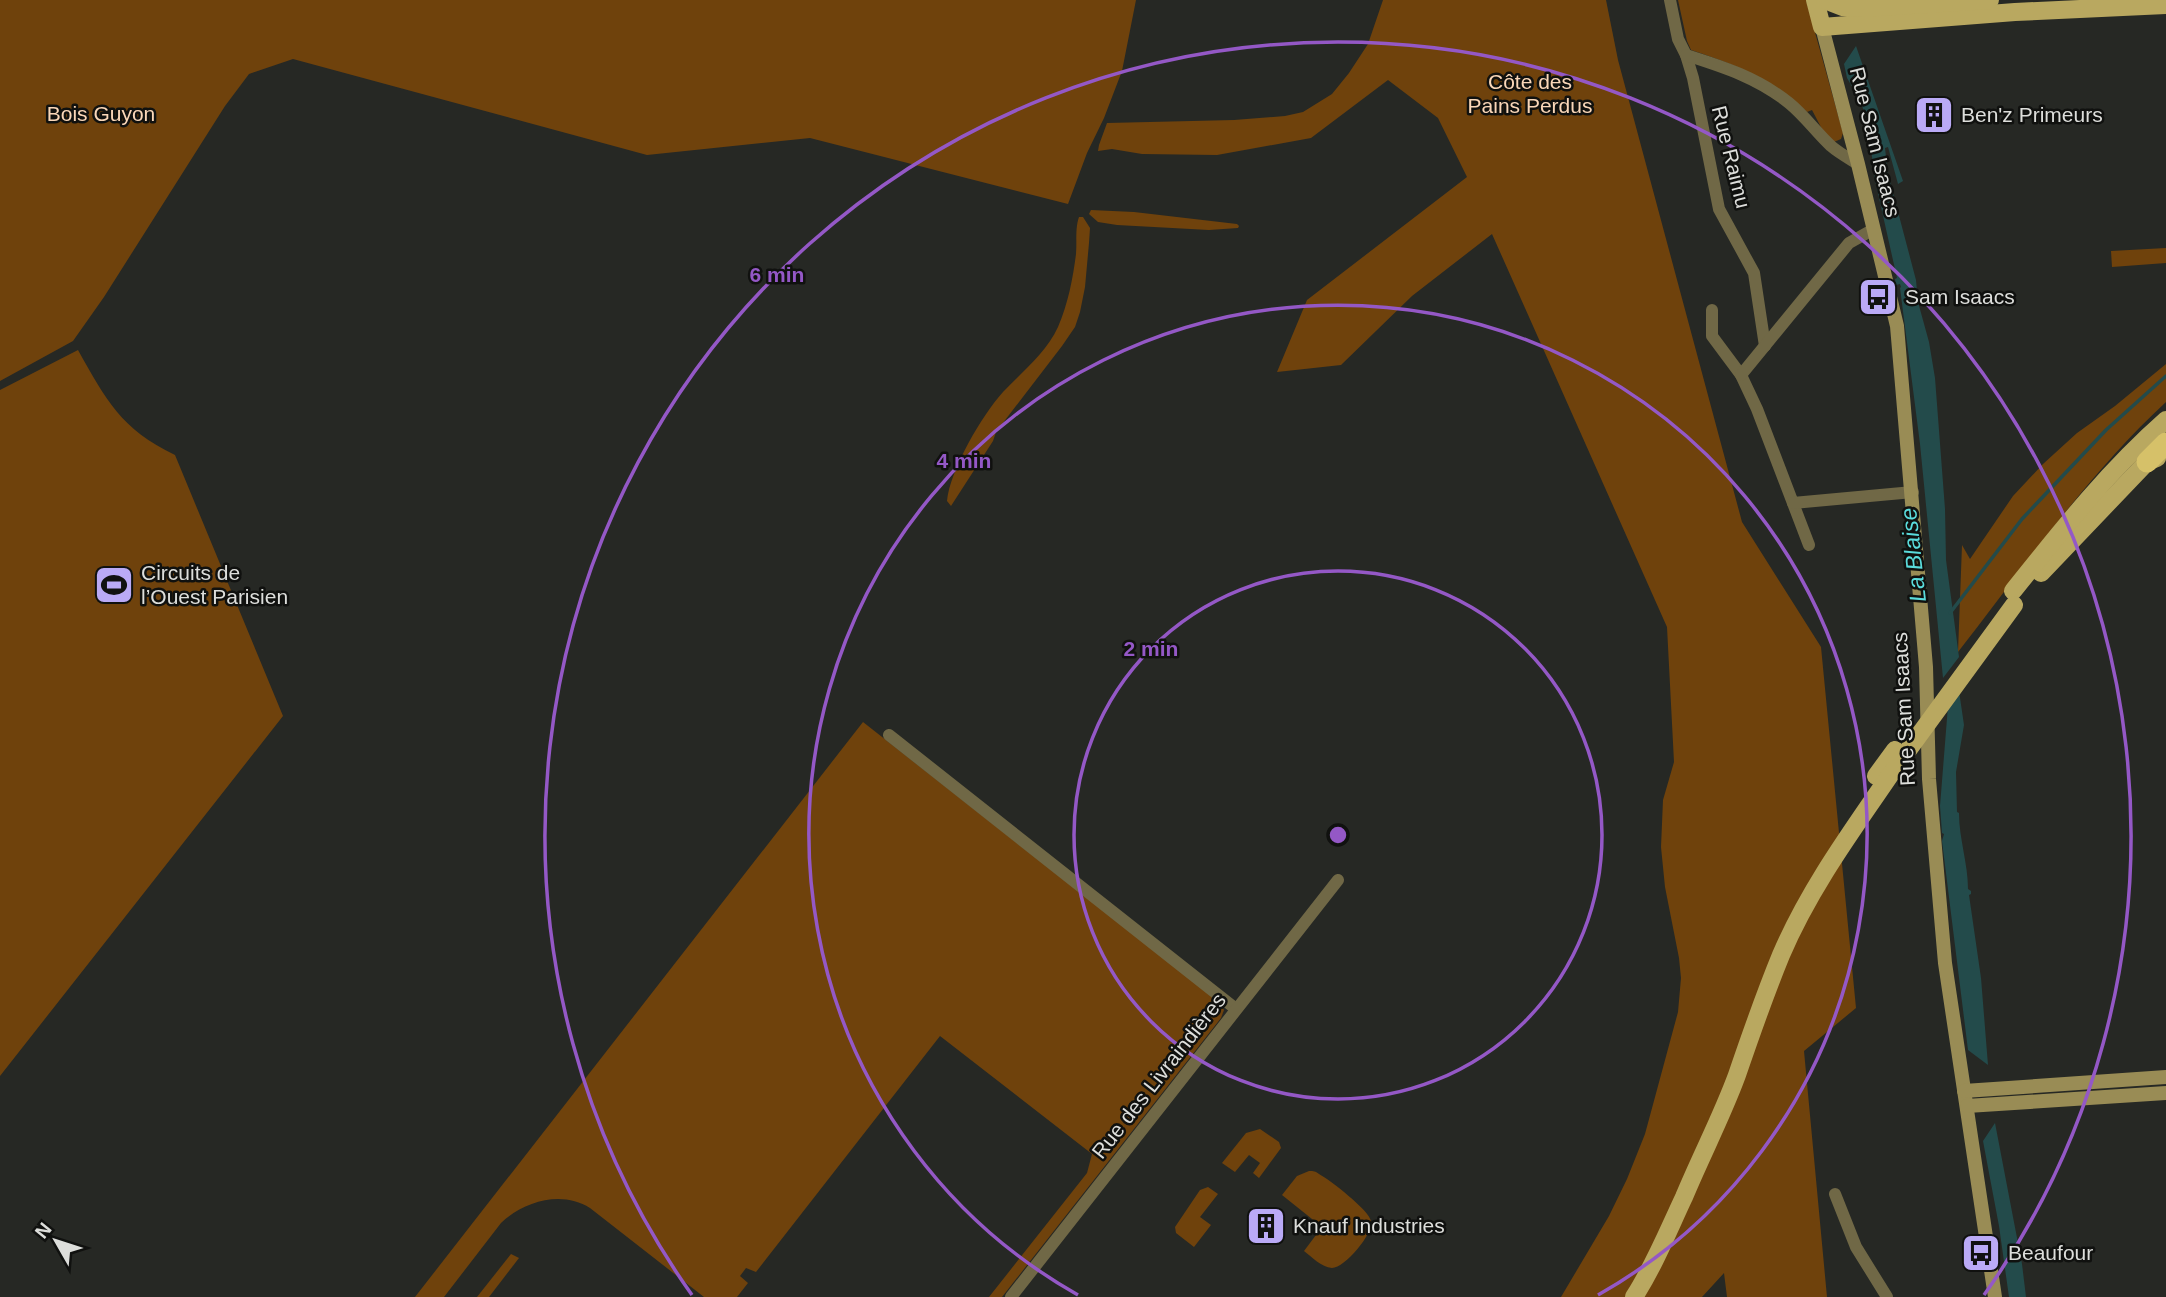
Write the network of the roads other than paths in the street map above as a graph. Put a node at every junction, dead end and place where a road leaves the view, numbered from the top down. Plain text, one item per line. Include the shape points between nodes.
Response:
1 (1670, 0) edge
2 (1990, 0) edge
3 (2166, 5) edge
4 (1820, 11) edge
5 (1686, 55) junction
6 (1858, 164) junction
7 (1874, 229) junction
8 (1712, 310) dead end
9 (1765, 346) junction
10 (1741, 375) junction
11 (2166, 420) edge
12 (2166, 443) edge
13 (2156, 459) edge
14 (1913, 492) junction
15 (1793, 503) junction
16 (1809, 545) dead end
17 (2014, 598) junction
18 (889, 735) dead end
19 (1338, 880) dead end
20 (1236, 1009) junction
21 (2166, 1077) edge
22 (1964, 1091) junction
23 (2166, 1093) edge
24 (1967, 1107) junction
25 (1835, 1194) dead end
26 (1011, 1297) edge
27 (1634, 1297) edge
28 (1887, 1297) edge
29 (1995, 1297) edge

1 - 5 street, Rue Raimu
2 - 4 main road
3 - 4 main road via 2015,12
4 - 6 main road, Rue Sam Isaacs
5 - 6 street via 1731,69 1773,92 1806,117 1832,147
5 - 9 street, Rue Raimu via 1719,209 1754,273
6 - 7 main road, Rue Sam Isaacs
7 - 9 street via 1849,243
7 - 14 main road, Rue Sam Isaacs via 1897,326
8 - 10 street via 1712,336
9 - 10 street
10 - 15 street
11 - 17 main road via 2074,515
12 - 13 highway
13 - 17 main road
14 - 15 street
14 - 22 main road, Rue Sam Isaacs via 1929,779 1944,950
15 - 16 street
17 - 27 main road, bridge via 1895,759 1808,900 1782,953 1736,1077
18 - 20 street
19 - 20 street, Rue des Livraindières
20 - 26 street, Rue des Livraindières
21 - 22 main road
22 - 24 main road, Rue Sam Isaacs
23 - 24 main road
24 - 29 main road, Rue Sam Isaacs
25 - 28 street via 1856,1247

